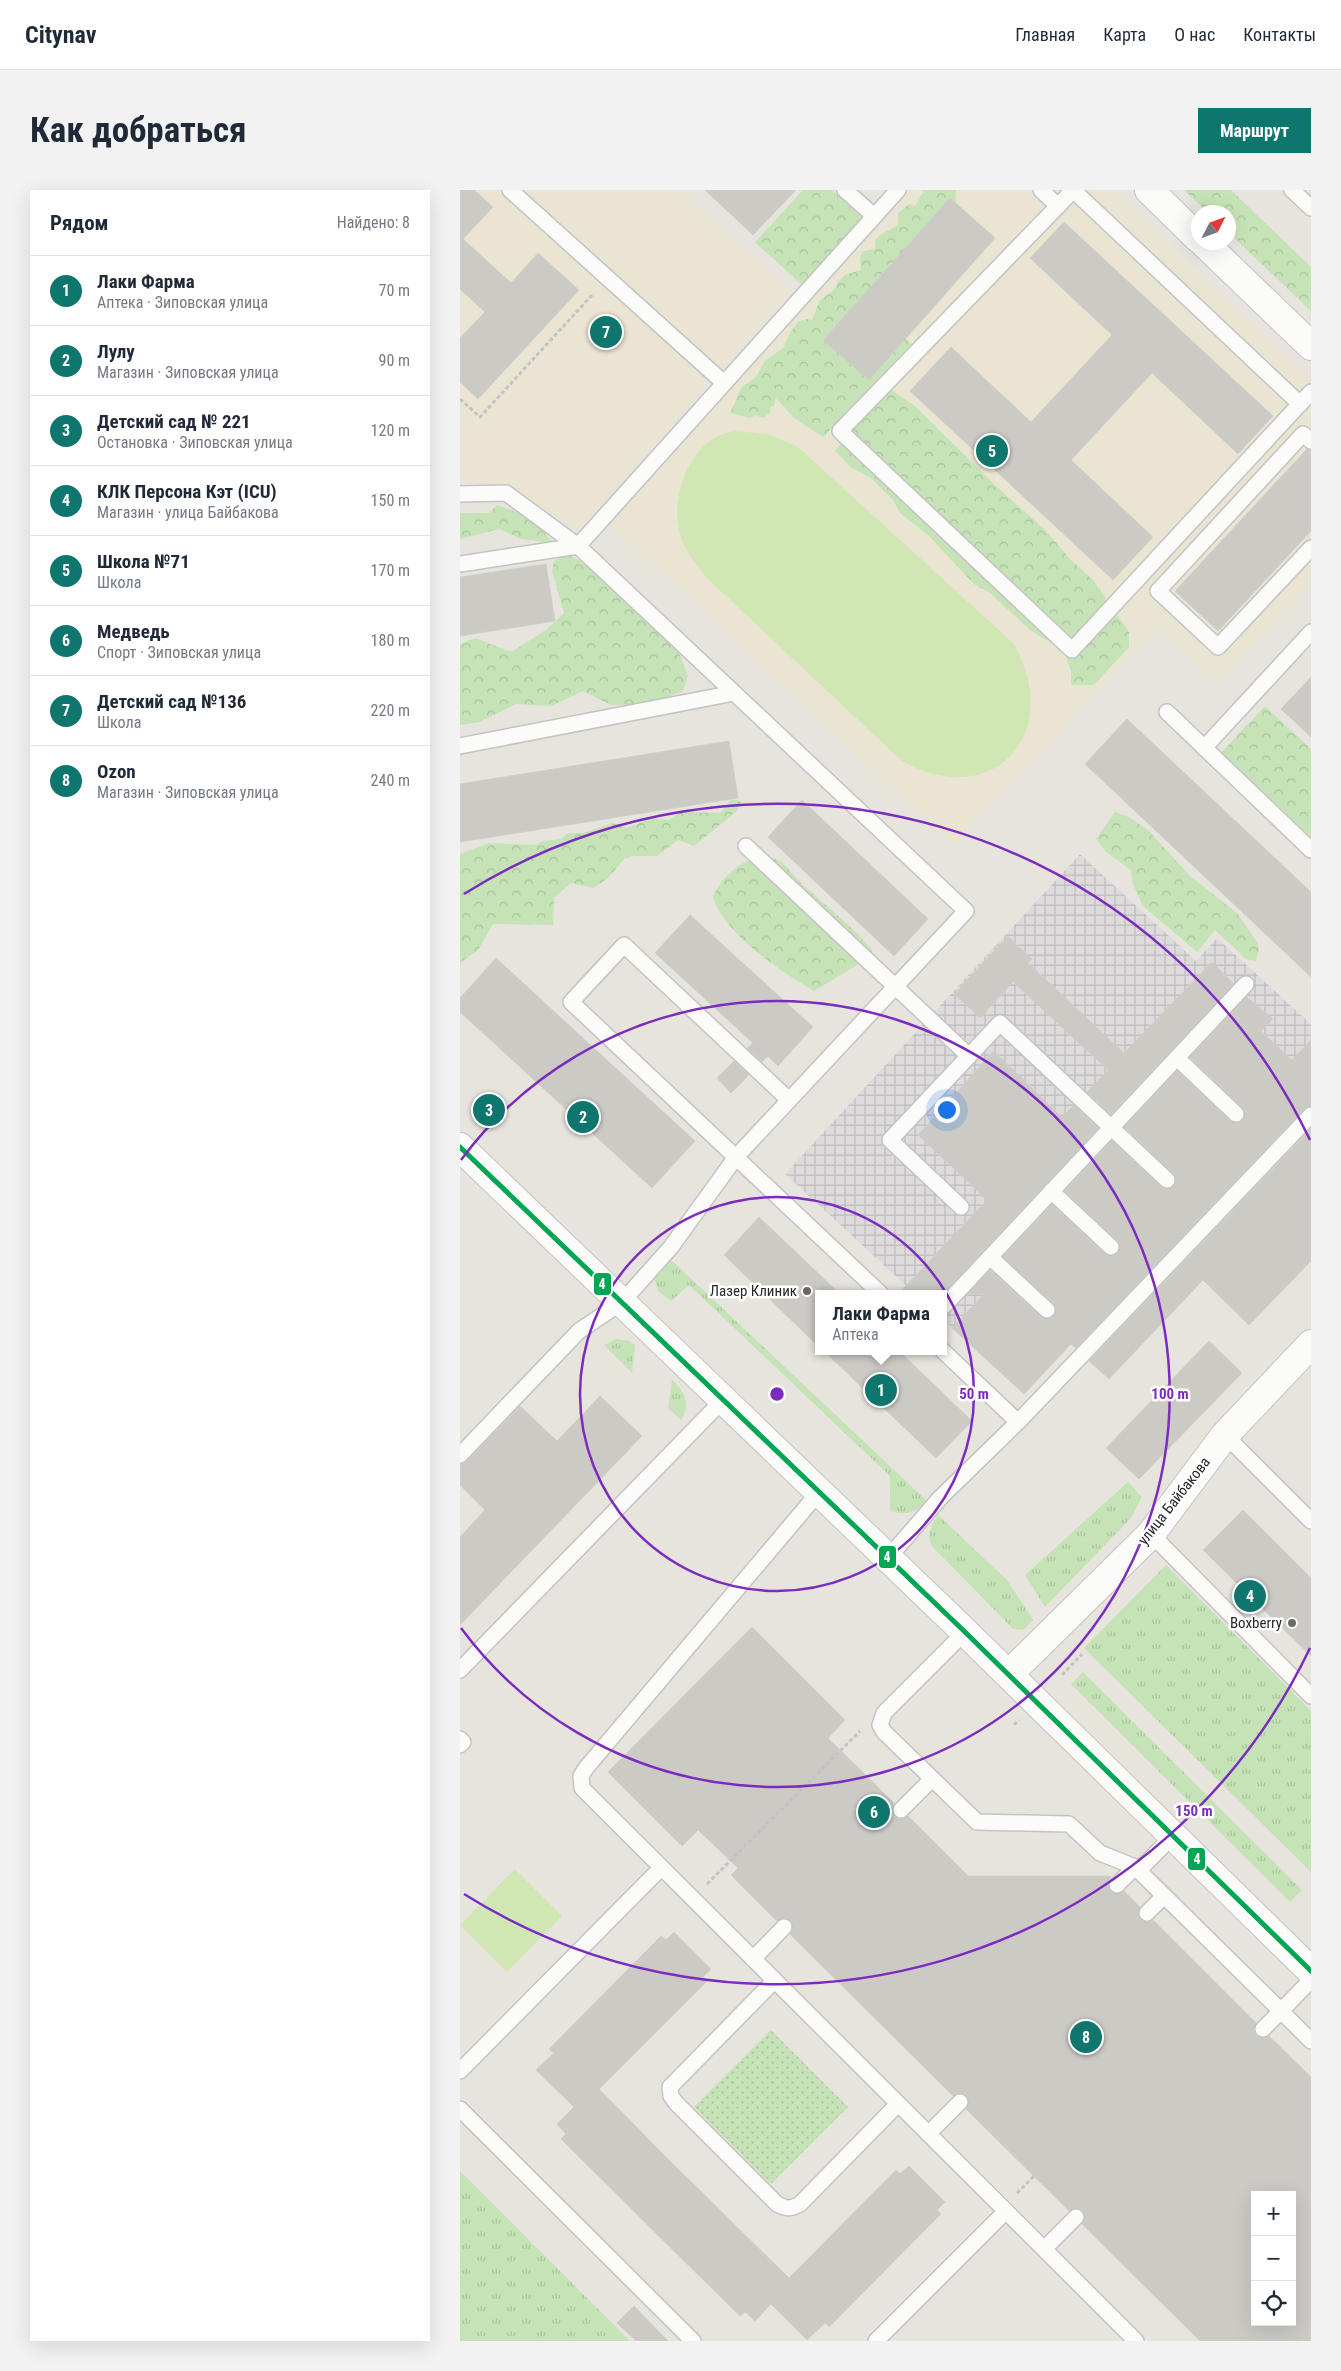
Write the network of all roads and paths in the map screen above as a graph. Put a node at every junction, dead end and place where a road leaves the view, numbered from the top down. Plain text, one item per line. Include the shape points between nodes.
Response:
1 (510, 190) edge
2 (845, 190) edge
3 (898, 190) edge
4 (1041, 190) edge
5 (1149, 190) edge
6 (1292, 190) edge
7 (1058, 206) junction
8 (1311, 208) edge
9 (874, 216) junction
10 (1191, 231) edge
11 (1211, 250) edge
12 (608, 278) junction
13 (1311, 346) edge
14 (724, 383) junction
15 (1311, 392) edge
16 (460, 399) edge
17 (1300, 404) junction
18 (1311, 442) edge
19 (460, 494) edge
20 (578, 546) junction
21 (1311, 548) edge
22 (460, 564) edge
23 (1311, 632) edge
24 (734, 693) junction
25 (1167, 712) dead end
26 (460, 746) edge
27 (1204, 748) junction
28 (746, 846) dead end
29 (1311, 850) edge
30 (1246, 984) dead end
31 (895, 987) junction
32 (969, 1056) junction
33 (1177, 1058) junction
34 (789, 1100) junction
35 (1236, 1114) dead end
36 (1311, 1115) edge
37 (1111, 1128) junction
38 (460, 1147) edge
39 (736, 1157) junction
40 (1167, 1180) dead end
41 (1051, 1191) junction
42 (961, 1208) dead end
43 (1110, 1246) dead end
44 (990, 1257) junction
45 (877, 1290) edge
46 (622, 1302) junction
47 (947, 1303) edge
48 (1047, 1310) dead end
49 (1311, 1344) edge
50 (947, 1355) edge
51 (723, 1400) junction
52 (1018, 1422) junction
53 (1225, 1436) junction
54 (460, 1455) edge
55 (819, 1492) junction
56 (1311, 1521) edge
57 (1151, 1534) junction
58 (888, 1557) junction
59 (965, 1632) junction
60 (1082, 1654) dead end
61 (460, 1670) edge
62 (1009, 1674) junction
63 (1062, 1675) dead end
64 (1311, 1696) edge
65 (881, 1718) junction
66 (460, 1739) edge
67 (460, 1745) edge
68 (932, 1779) junction
69 (901, 1810) dead end
70 (1173, 1836) junction
71 (661, 1868) junction
72 (1137, 1869) junction
73 (1117, 1885) dead end
74 (1164, 1896) junction
75 (692, 1899) junction
76 (1147, 1914) dead end
77 (784, 1927) dead end
78 (753, 1959) junction
79 (1311, 1971) edge
80 (1311, 1980) edge
81 (774, 1981) junction
82 (1281, 2011) junction
83 (1263, 2029) dead end
84 (1311, 2041) edge
85 (460, 2071) edge
86 (960, 2102) dead end
87 (898, 2104) junction
88 (460, 2109) edge
89 (928, 2134) junction
90 (1006, 2211) junction
91 (1076, 2217) dead end
92 (1044, 2250) junction
93 (693, 2341) edge
94 (876, 2341) edge
95 (1136, 2341) edge

1 - 12 lane
2 - 9 lane
3 - 9 lane
4 - 7 lane
5 - 10 street
6 - 8 lane
7 - 17 lane via 1074,190
7 - 17 lane via 840,431 1072,650
9 - 14 lane
11 - 13 street
12 - 14 lane
12 - 16 path via 480,417
14 - 20 lane
15 - 17 lane
18 - 21 lane via 1303,434 1158,591 1218,647
19 - 20 lane via 506,493
20 - 22 lane
20 - 24 lane
23 - 27 lane
24 - 26 lane
24 - 31 lane via 966,911
25 - 27 lane
27 - 29 lane
28 - 31 lane
30 - 33 lane
31 - 32 lane
31 - 34 lane
32 - 37 lane via 1000,1023
32 - 42 lane via 890,1140
33 - 35 lane
33 - 37 lane
34 - 39 lane
34 - 39 lane via 624,945 571,1002
36 - 52 lane
37 - 40 lane
37 - 41 lane
38 - 46 street
39 - 45 lane
39 - 46 lane via 671,1246
41 - 43 lane
41 - 44 lane
44 - 47 lane
44 - 48 lane
46 - 51 street
46 - 54 lane via 579,1331
49 - 53 street, улица Байбакова
50 - 52 lane
51 - 55 street
51 - 61 lane
52 - 58 lane via 940,1498
53 - 56 lane
53 - 57 street, улица Байбакова
55 - 58 street
55 - 71 lane via 581,1776 582,1788 590,1798
57 - 62 street, улица Байбакова
57 - 64 lane
58 - 59 street
59 - 62 street
59 - 65 lane
60 - 63 path
62 - 70 street
65 - 68 lane via 884,1732
65 - 75 path via 866,1725
66 - 67 lane via 463,1742
68 - 69 lane
68 - 72 lane via 977,1822 1069,1824 1100,1853
70 - 72 lane
70 - 79 street
71 - 75 lane
71 - 85 lane
72 - 73 lane
72 - 74 lane
74 - 76 lane
74 - 82 lane
75 - 78 lane
77 - 78 lane
78 - 81 lane
80 - 82 lane
81 - 87 lane
81 - 87 lane via 670,2086 676,2103 777,2204 793,2208 800,2204
82 - 83 lane
82 - 84 lane
86 - 89 lane
87 - 89 lane
88 - 93 lane
89 - 90 lane
90 - 92 lane
90 - 94 lane
91 - 92 lane
92 - 95 lane

